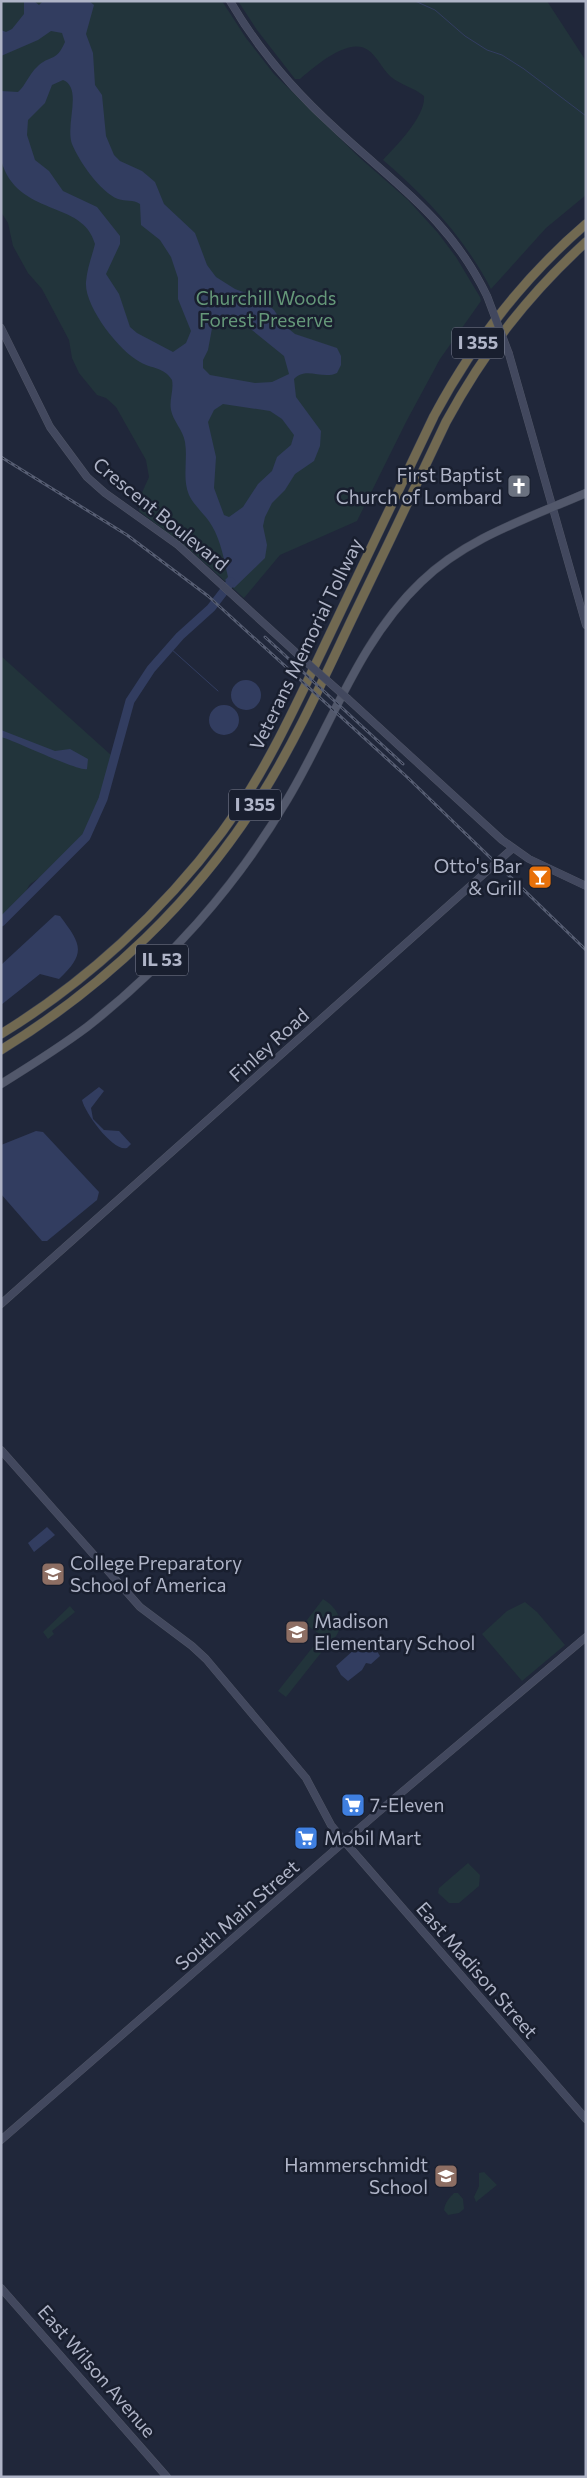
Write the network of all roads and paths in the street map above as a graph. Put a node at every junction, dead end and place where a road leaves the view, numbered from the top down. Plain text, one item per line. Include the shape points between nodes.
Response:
1 (230, 1) edge
2 (586, 224) edge
3 (586, 242) edge
4 (1, 328) edge
5 (586, 493) edge
6 (553, 508) junction
7 (586, 625) edge
8 (513, 848) junction
9 (586, 886) edge
10 (1, 1034) edge
11 (1, 1050) edge
12 (1, 1084) edge
13 (1, 1304) edge
14 (1, 1450) edge
15 (586, 1637) edge
16 (345, 1842) junction
17 (586, 2119) edge
18 (1, 2140) edge
19 (1, 2288) edge
20 (167, 2477) edge

1 - 6 main road, bridge via 272,62 331,125 428,211 461,252 486,296 509,354
2 - 10 highway, Veterans Memorial Tollway / I 355 via 515,294 459,370 293,711 255,782 222,831 183,879 125,940 76,981
3 - 11 highway, Veterans Memorial Tollway / I 355 via 525,303 494,342 463,390 305,718 233,838 192,889 131,952 76,998
4 - 8 main road, Crescent Boulevard, bridge via 43,414 78,467 105,493 168,536
5 - 6 main road, IL 53
6 - 7 main road
6 - 12 main road, IL 53 via 465,548 434,570 406,597 360,661 310,762 232,881 159,964 112,1006 54,1050
8 - 9 main road
8 - 13 main road, Finley Road
14 - 16 main road, East Madison Street via 140,1607 198,1650 306,1778 331,1824
15 - 16 main road, South Main Street
16 - 17 main road, East Madison Street
16 - 18 main road, South Main Street
19 - 20 main road, East Wilson Avenue

